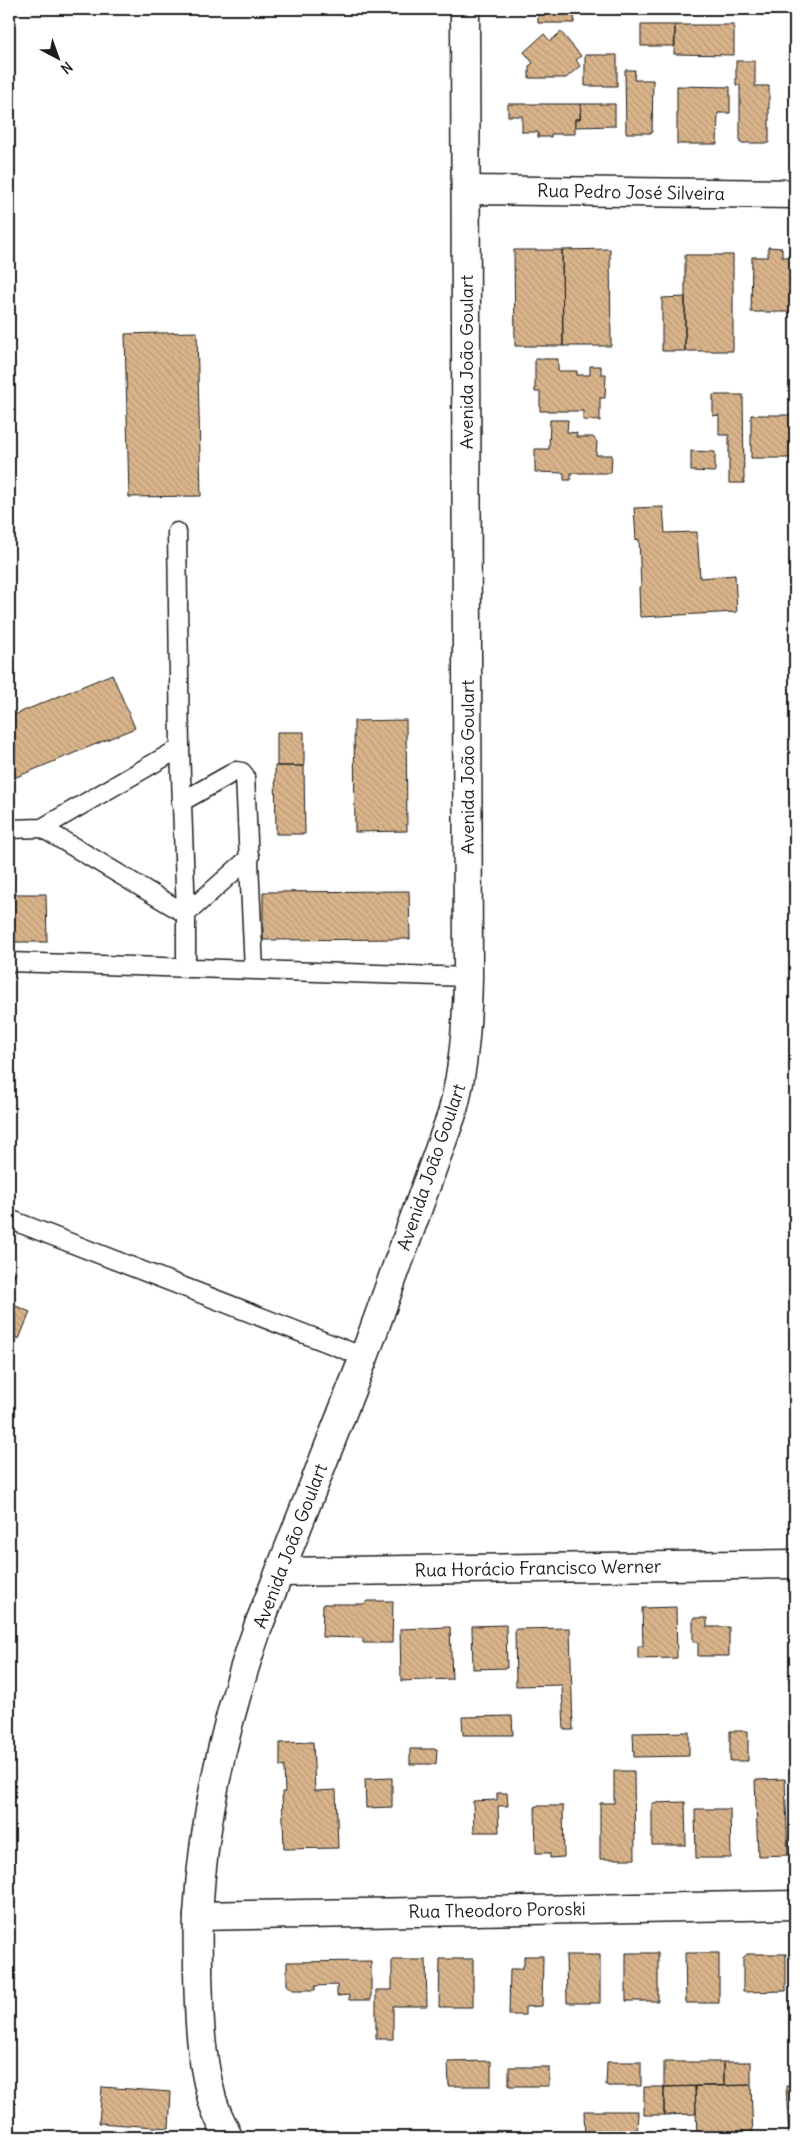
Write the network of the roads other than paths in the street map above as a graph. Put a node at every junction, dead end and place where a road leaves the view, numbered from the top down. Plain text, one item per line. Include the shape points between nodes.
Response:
1 (465, 9) edge
2 (466, 190) junction
3 (795, 194) edge
4 (177, 532) dead end
5 (180, 748) junction
6 (181, 802) junction
7 (42, 828) junction
8 (9, 829) edge
9 (250, 858) junction
10 (186, 914) junction
11 (9, 962) edge
12 (186, 968) junction
13 (254, 970) junction
14 (468, 977) junction
15 (9, 1219) edge
16 (364, 1357) junction
17 (795, 1564) edge
18 (281, 1572) junction
19 (795, 1904) edge
20 (198, 1916) junction
21 (228, 2137) edge

1 - 2 main road, Avenida João Goulart
2 - 3 main road, Rua Pedro José Silveira
2 - 14 main road, Avenida João Goulart
4 - 5 lane
5 - 6 lane
5 - 7 lane
6 - 9 lane via 236,771 242,772 245,776
6 - 10 lane
7 - 8 lane
7 - 10 lane
9 - 10 lane
9 - 13 lane
10 - 12 lane
11 - 12 lane
12 - 13 lane
13 - 14 lane
14 - 16 main road, Avenida João Goulart via 465,1048 452,1114
15 - 16 lane
16 - 18 main road, Avenida João Goulart
17 - 18 main road, Rua Horácio Francisco Werner
18 - 20 main road, Avenida João Goulart via 243,1671 222,1748
19 - 20 main road, Rua Theodoro Poroski
20 - 21 main road, Avenida João Goulart via 202,2049 211,2097

